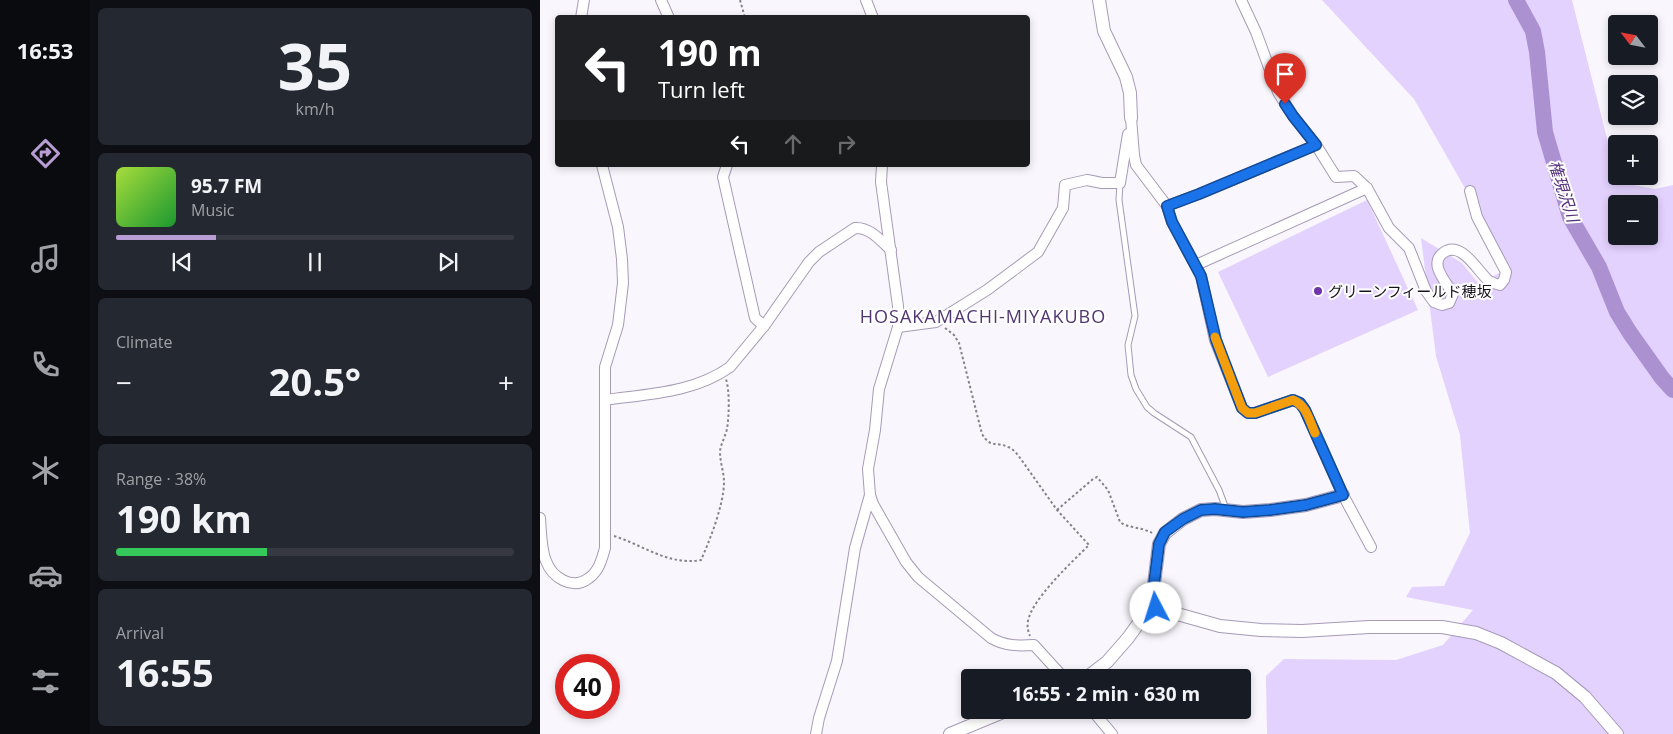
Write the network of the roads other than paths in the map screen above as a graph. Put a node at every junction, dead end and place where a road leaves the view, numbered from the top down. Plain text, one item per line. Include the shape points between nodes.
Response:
1 (584, 0) edge
2 (661, 0) edge
3 (866, 0) edge
4 (1099, 0) edge
5 (1241, 0) edge
6 (582, 15) edge
7 (668, 15) edge
8 (872, 15) edge
9 (1131, 118) junction
10 (1316, 145) junction
11 (603, 167) edge
12 (727, 167) edge
13 (882, 167) edge
14 (1120, 183) junction
15 (1367, 188) junction
16 (1470, 191) dead end
17 (1167, 206) junction
18 (891, 250) junction
19 (1196, 265) junction
20 (764, 326) junction
21 (898, 327) junction
22 (605, 400) junction
23 (870, 495) junction
24 (1343, 495) junction
25 (1226, 510) junction
26 (540, 518) edge
27 (1371, 548) dead end
28 (1156, 608) junction
29 (1056, 669) edge
30 (1098, 669) edge
31 (986, 719) edge
32 (1100, 719) edge
33 (816, 734) edge
34 (950, 734) edge
35 (1112, 734) edge
36 (1617, 734) edge

1 - 6 street
2 - 7 street
3 - 8 street
4 - 9 street via 1104,31 1126,77
5 - 10 street via 1278,92
9 - 14 street
9 - 17 street via 1136,165
10 - 15 street via 1336,177 1354,176
10 - 17 street
11 - 22 street via 618,227 623,283 618,325 605,366
12 - 20 street via 723,177 755,318
13 - 18 street via 881,182
14 - 21 street via 1088,180 1065,185 1063,208 1038,252 936,322
14 - 25 lane via 1119,200 1135,316 1128,345 1131,375 1147,407 1191,437
15 - 16 street via 1390,228 1410,248 1426,291 1434,302 1442,305 1449,303 1453,294 1437,266 1437,260 1448,250 1468,258 1494,284 1500,285 1506,272 1477,217
15 - 19 street
17 - 19 street via 1172,222
18 - 20 street via 871,232 855,228 809,262
18 - 21 street
19 - 24 street via 1216,340 1242,408 1248,413 1255,413 1293,400 1300,403
20 - 22 street via 730,367 705,382
21 - 23 street via 879,389 868,469
22 - 26 street via 605,548 602,561 588,579 566,582 550,570 545,559
23 - 29 street via 877,513 918,577 991,638 1014,646 1034,645
23 - 33 street via 855,548 837,661
24 - 25 street via 1270,510
24 - 27 street
25 - 28 street via 1201,510 1165,532 1156,559 1153,592
28 - 30 street via 1146,613
28 - 36 street via 1220,626 1261,630 1442,628 1476,633 1556,673 1584,697
31 - 34 street
32 - 35 street

